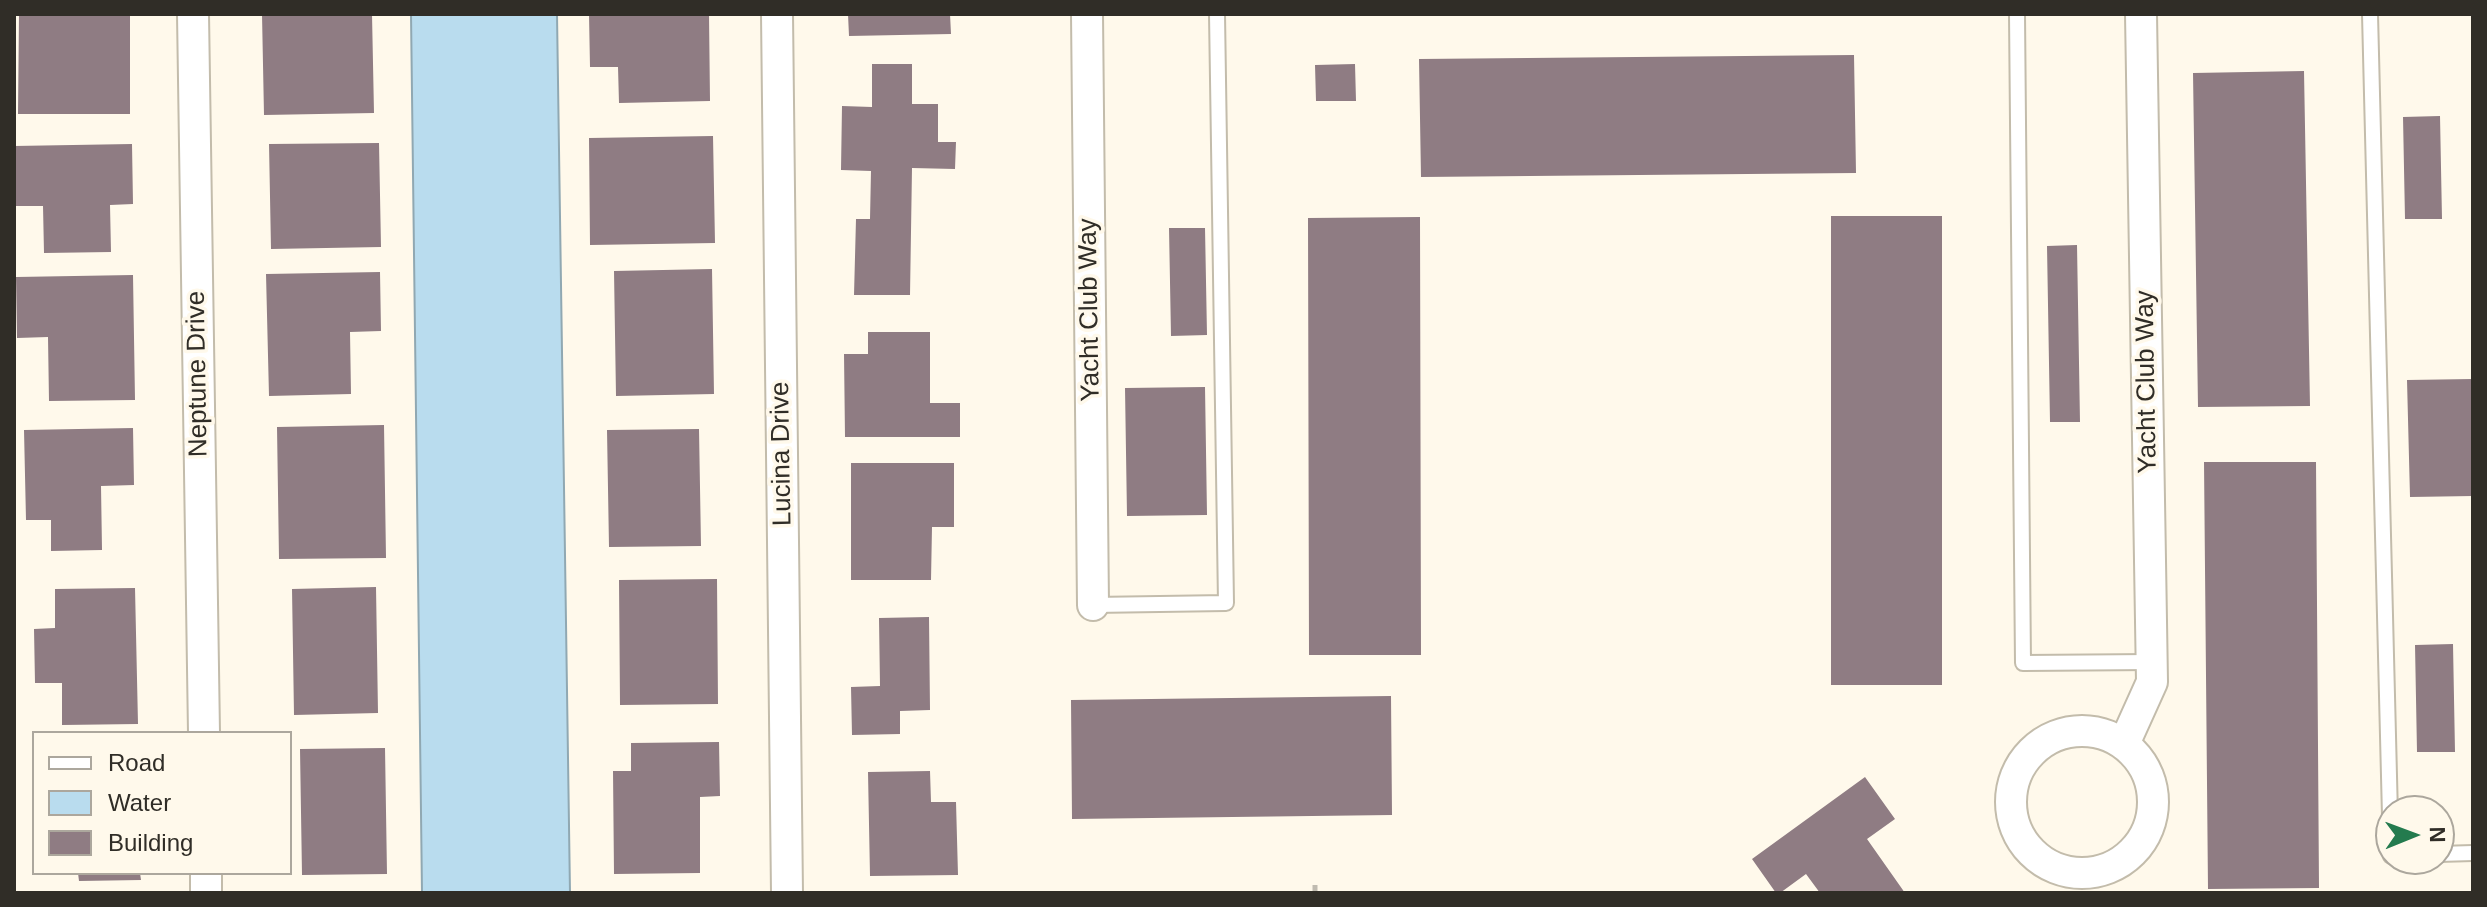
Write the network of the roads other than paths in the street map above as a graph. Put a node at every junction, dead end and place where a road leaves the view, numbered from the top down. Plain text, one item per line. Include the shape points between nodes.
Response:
1 (193, 14) edge
2 (777, 14) edge
3 (1087, 14) edge
4 (1217, 14) edge
5 (2017, 14) edge
6 (2141, 14) edge
7 (2370, 14) edge
8 (1093, 605) joint
9 (2152, 662) junction
10 (204, 731) edge
11 (2124, 744) junction
12 (2389, 795) edge
13 (787, 893) edge

1 - 10 street, Neptune Drive
2 - 13 street, Lucina Drive
3 - 8 street, Yacht Club Way
4 - 8 lane via 1226,603
5 - 9 lane via 2023,663
6 - 9 street, Yacht Club Way
7 - 12 lane
9 - 11 street, Yacht Club Way via 2152,682
11 - 11 street via 2103,734 2058,735 2023,763 2014,783 2016,828 2046,863 2068,872 2092,873 2115,866 2148,831 2151,783

